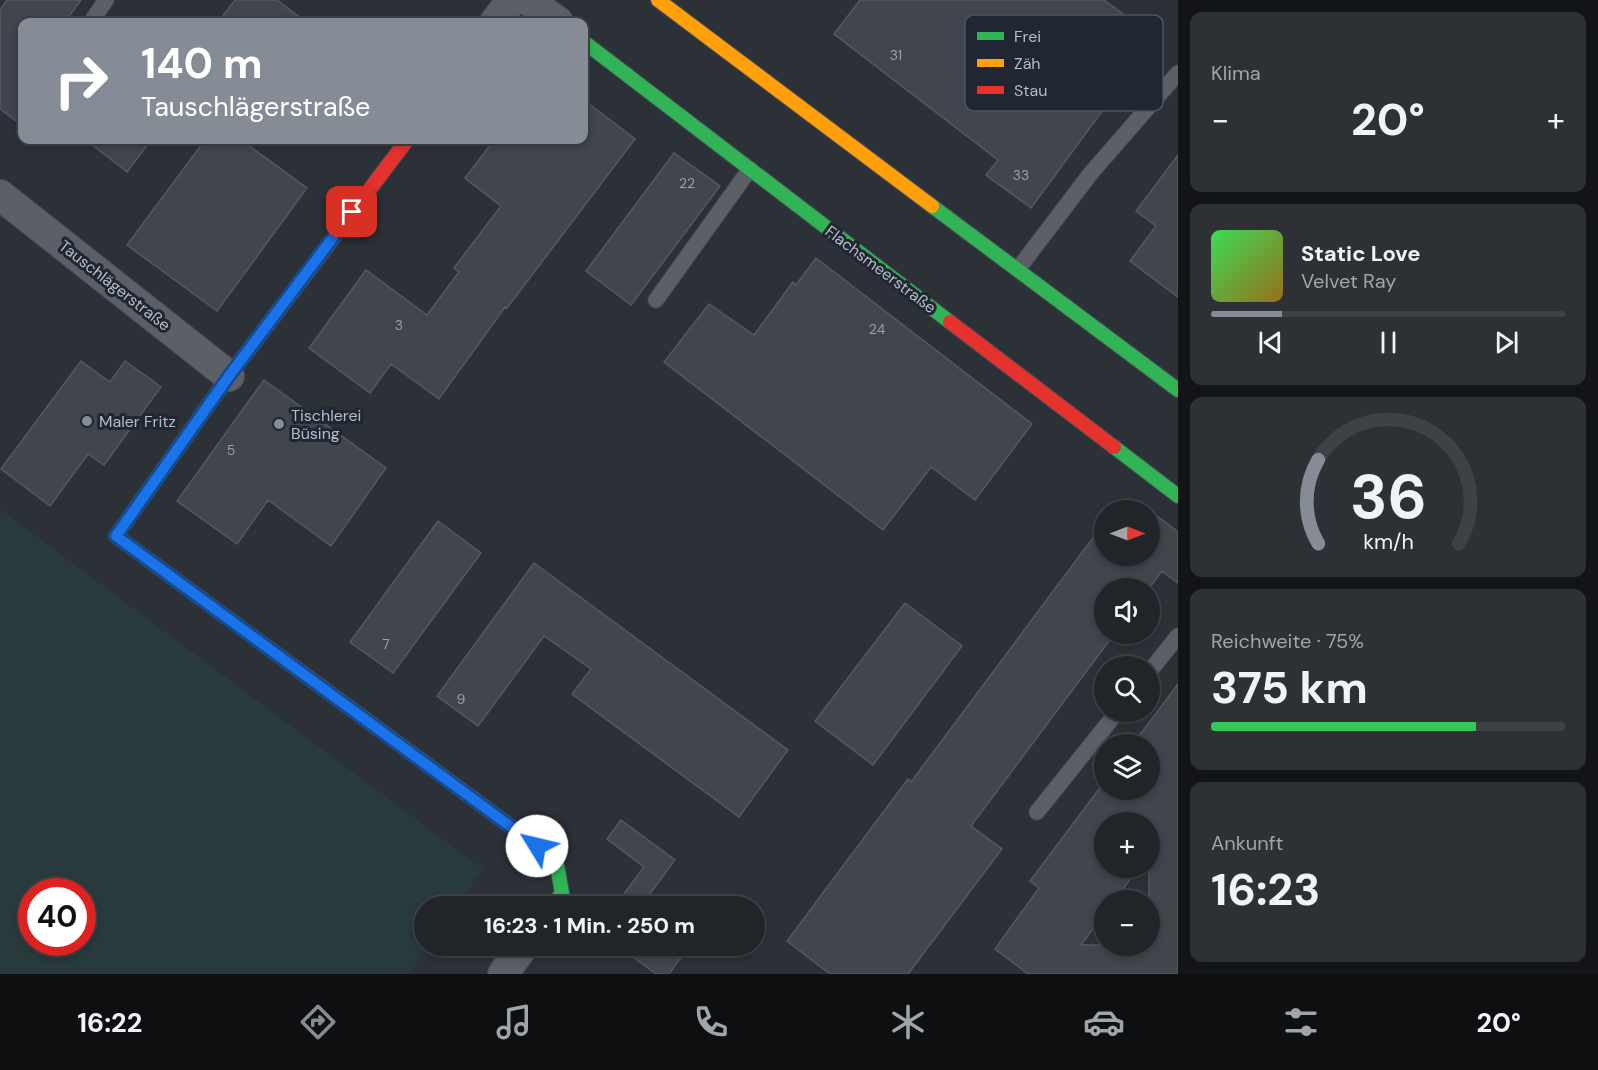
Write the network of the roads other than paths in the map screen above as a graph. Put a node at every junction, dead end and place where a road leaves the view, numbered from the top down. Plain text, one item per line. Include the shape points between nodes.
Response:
1 (106, 0) edge
2 (512, 0) edge
3 (528, 0) edge
4 (658, 0) edge
5 (94, 18) edge
6 (498, 18) edge
7 (553, 18) edge
8 (588, 45) edge
9 (1178, 73) edge
10 (1163, 90) edge
11 (1145, 111) edge
12 (404, 144) edge
13 (750, 169) junction
14 (0, 195) edge
15 (1018, 269) junction
16 (656, 300) dead end
17 (229, 376) junction
18 (1178, 390) edge
19 (1178, 495) edge
20 (1178, 636) edge
21 (1160, 658) edge
22 (1109, 722) edge
23 (1037, 812) dead end
24 (560, 896) edge
25 (516, 956) edge
26 (503, 974) edge

1 - 5 lane
2 - 6 street
3 - 7 street
4 - 15 street
8 - 13 street, Flachsmeerstraße
9 - 10 lane
11 - 15 lane via 1091,173
12 - 17 street
13 - 16 lane
13 - 19 street, Flachsmeerstraße
14 - 17 street, Tauschlägerstraße
15 - 18 street
17 - 24 street via 116,536 556,860
20 - 21 lane
22 - 23 lane
25 - 26 street

